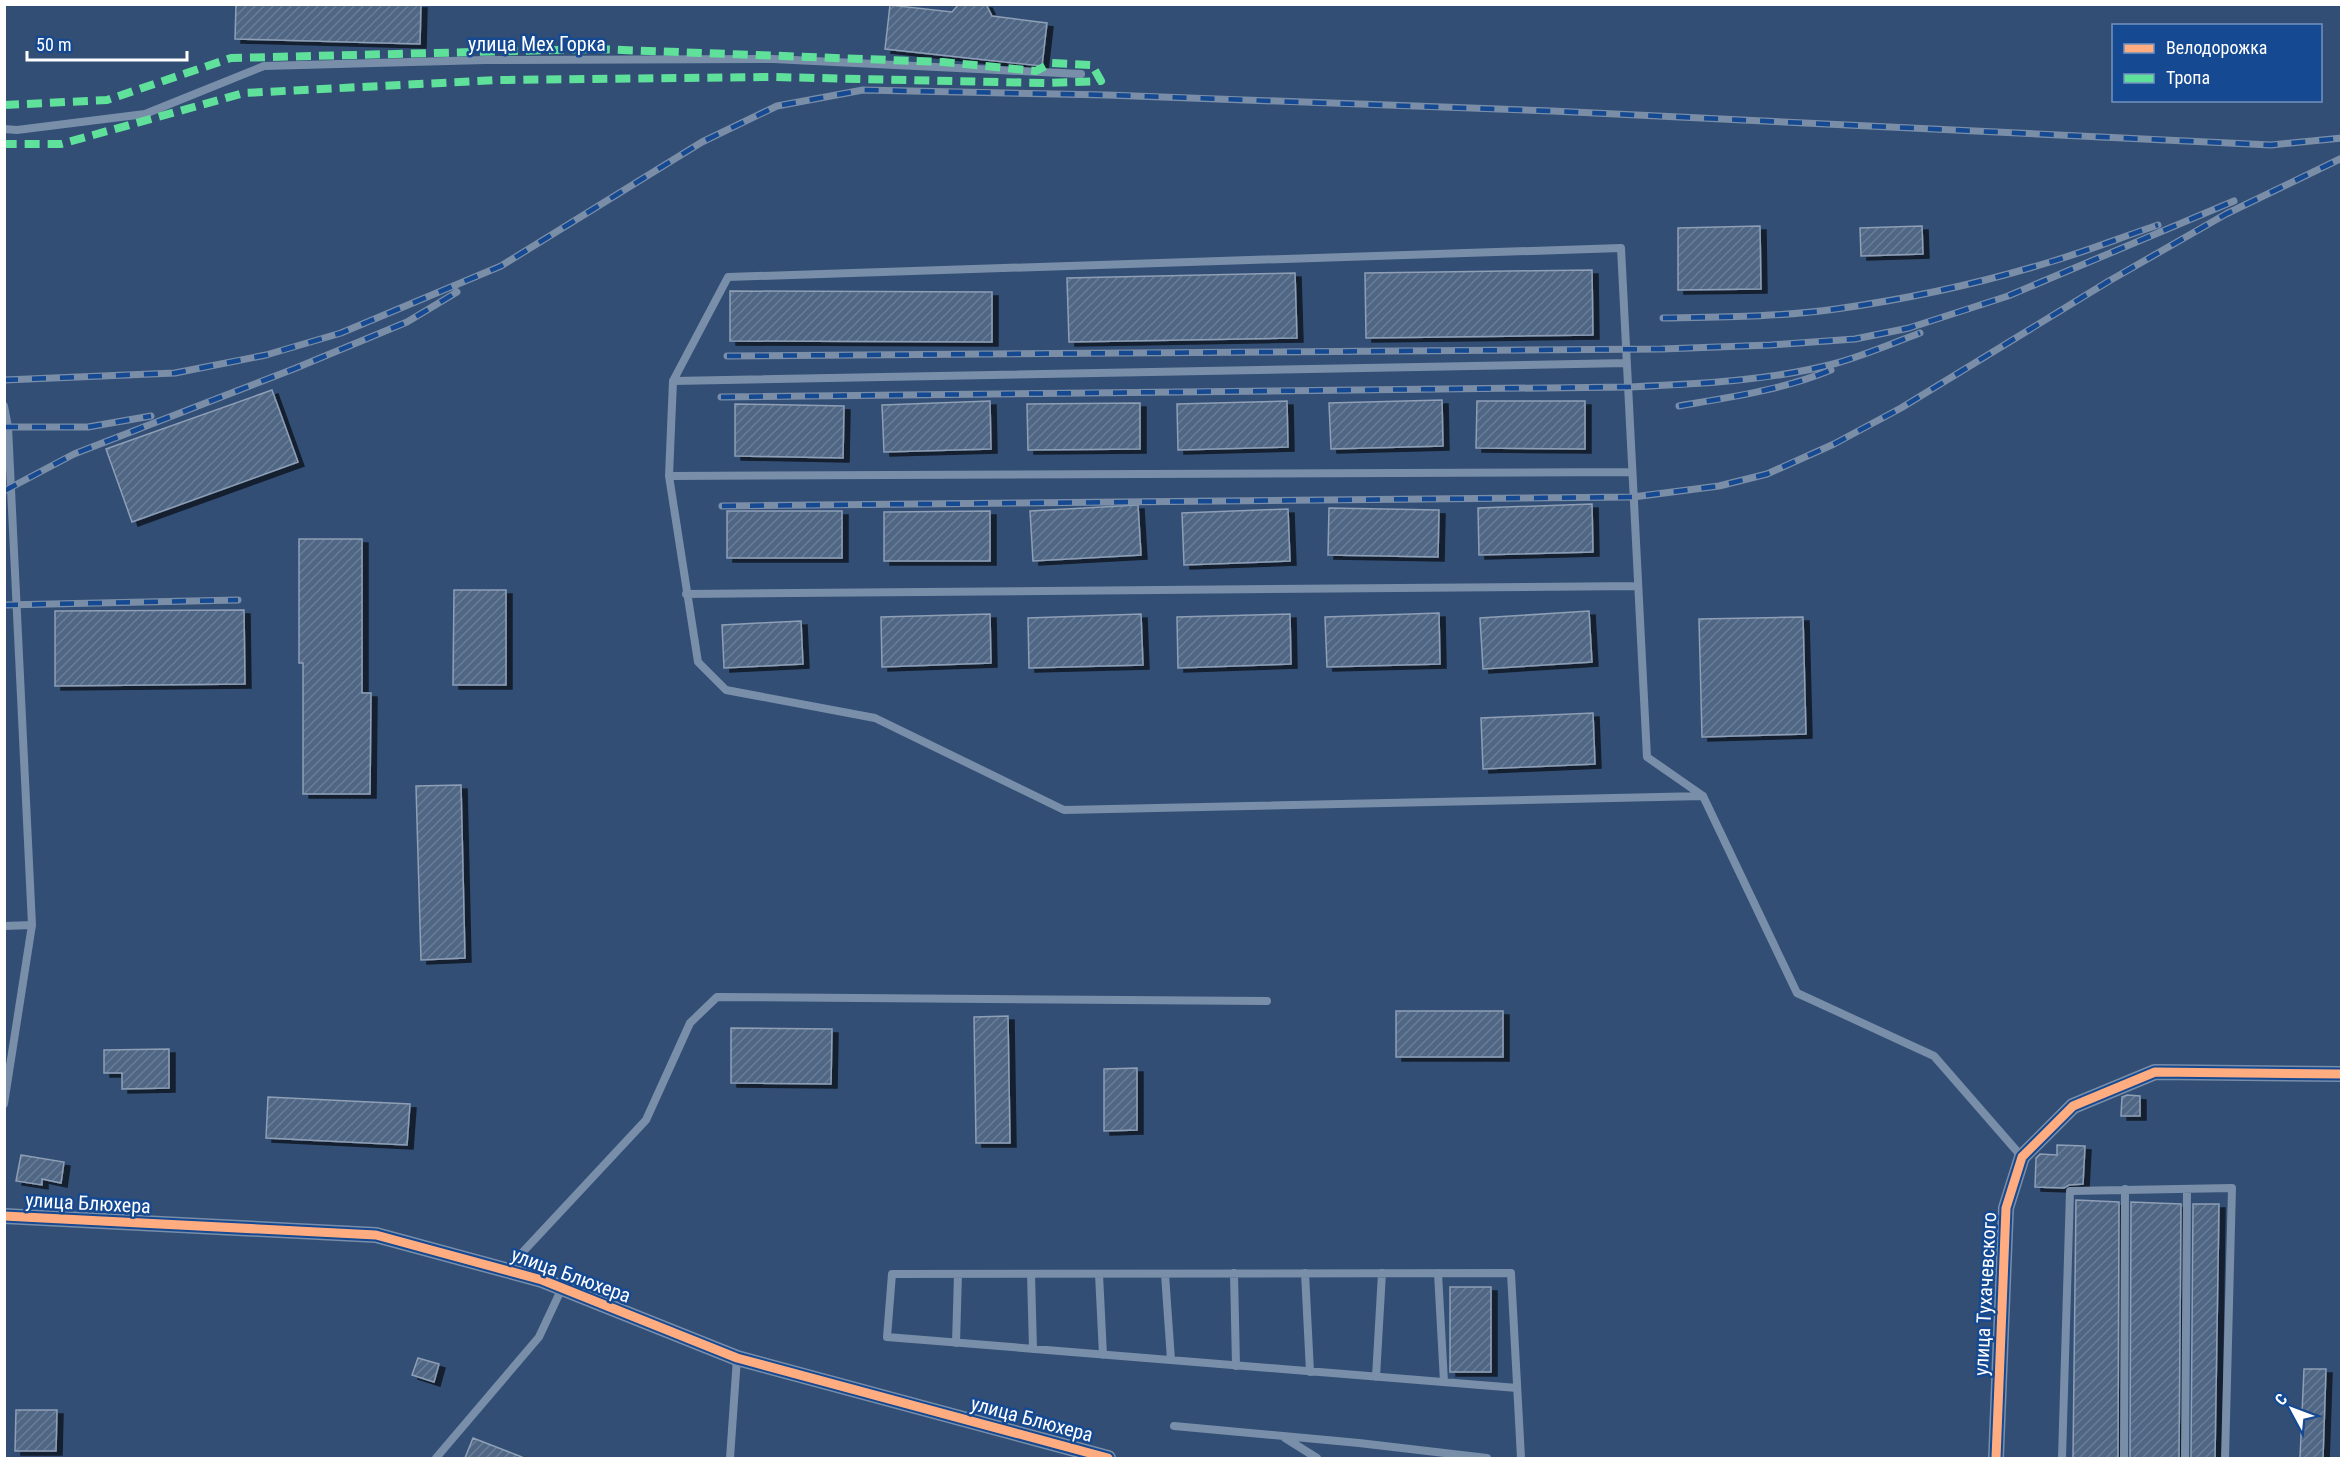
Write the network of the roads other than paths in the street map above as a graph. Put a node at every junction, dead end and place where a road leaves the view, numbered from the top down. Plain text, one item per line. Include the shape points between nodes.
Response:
1 (1081, 74) dead end
2 (4, 129) edge
3 (1626, 363) junction
4 (674, 381) junction
5 (4, 406) edge
6 (1632, 472) junction
7 (669, 476) junction
8 (1638, 586) junction
9 (686, 594) junction
10 (1703, 796) junction
11 (32, 925) junction
12 (4, 926) edge
13 (1267, 1001) dead end
14 (2342, 1074) edge
15 (4, 1104) edge
16 (2022, 1157) junction
17 (2125, 1189) junction
18 (2187, 1189) junction
19 (5, 1218) edge
20 (506, 1270) junction
21 (1234, 1273) junction
22 (1382, 1273) junction
23 (1438, 1273) junction
24 (958, 1274) junction
25 (1031, 1274) junction
26 (1099, 1274) junction
27 (1165, 1274) junction
28 (1305, 1274) junction
29 (562, 1288) junction
30 (956, 1343) junction
31 (1034, 1349) junction
32 (1103, 1355) junction
33 (737, 1358) junction
34 (1171, 1360) junction
35 (1236, 1366) junction
36 (1310, 1372) junction
37 (1376, 1377) junction
38 (1444, 1382) junction
39 (1517, 1388) junction
40 (1174, 1426) dead end
41 (1283, 1437) junction
42 (436, 1458) edge
43 (730, 1458) edge
44 (1108, 1458) edge
45 (1317, 1458) edge
46 (1487, 1458) edge
47 (1521, 1458) edge
48 (1996, 1458) edge
49 (2062, 1458) edge
50 (2124, 1458) edge
51 (2185, 1458) edge
52 (2225, 1458) edge

1 - 2 lane, улица Мех Горка via 773,59 264,66 145,114
3 - 4 lane
3 - 4 lane via 1621,248 728,277
3 - 6 lane
4 - 7 lane
5 - 11 lane
6 - 7 lane
6 - 8 lane
7 - 9 lane
8 - 9 lane
8 - 10 lane via 1647,757
9 - 10 lane via 698,662 726,690 875,718 1064,810
10 - 16 lane via 1797,993 1934,1056
11 - 12 lane
11 - 15 lane
13 - 20 lane via 717,998 690,1023 646,1120
14 - 16 street, улица Тухачевского via 2155,1072 2073,1106
16 - 48 street, улица Тухачевского via 2006,1208
17 - 18 lane
17 - 49 lane via 2070,1191
17 - 50 lane
18 - 51 lane
18 - 52 lane via 2232,1188
19 - 20 street, улица Блюхера via 376,1235
20 - 29 street, улица Блюхера
21 - 27 lane
21 - 28 lane
21 - 35 lane
22 - 23 lane
22 - 28 lane
22 - 37 lane
23 - 38 lane
23 - 39 lane via 1511,1273
24 - 25 lane
24 - 30 lane
24 - 30 lane via 892,1274 886,1337
25 - 26 lane
25 - 31 lane
26 - 27 lane
26 - 32 lane
27 - 34 lane
28 - 36 lane
29 - 33 street, улица Блюхера
29 - 42 lane via 539,1337
30 - 31 lane
31 - 32 lane
32 - 34 lane
33 - 43 lane
33 - 44 street, улица Блюхера
34 - 35 lane
35 - 36 lane
36 - 37 lane
37 - 38 lane
38 - 39 lane
39 - 47 lane
40 - 41 lane
41 - 45 lane
41 - 46 lane

